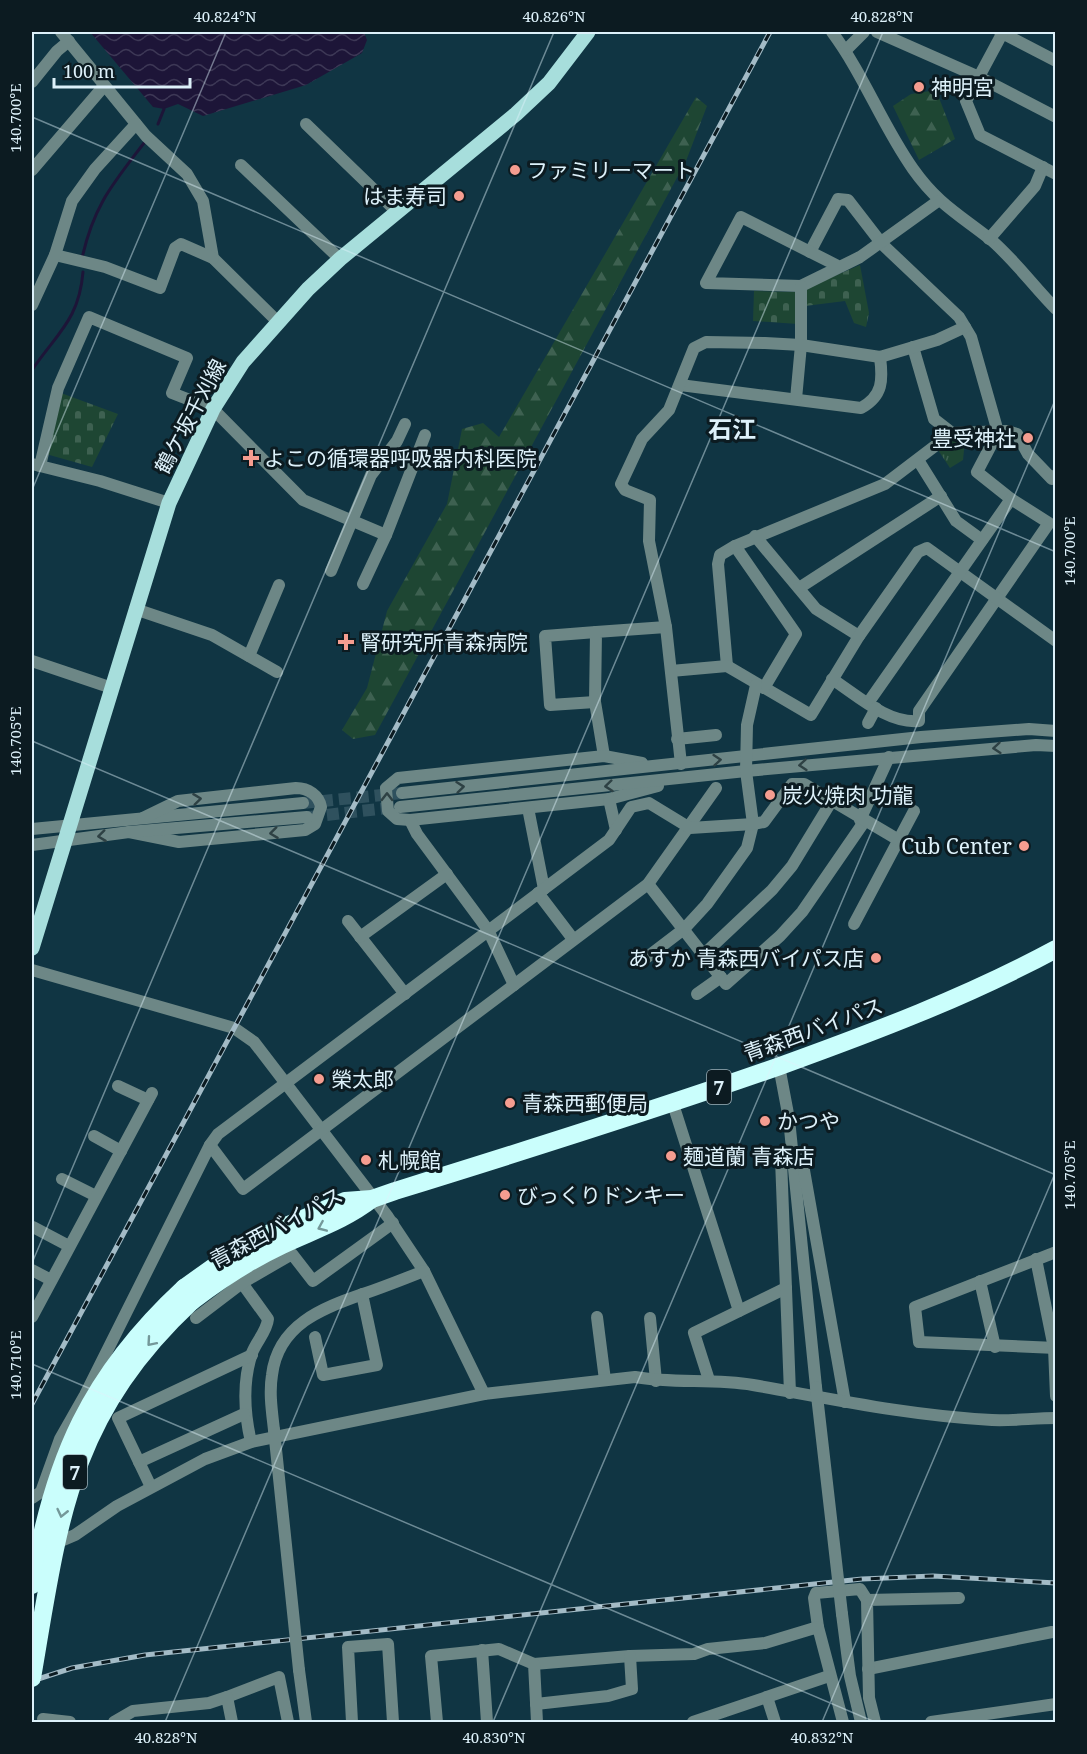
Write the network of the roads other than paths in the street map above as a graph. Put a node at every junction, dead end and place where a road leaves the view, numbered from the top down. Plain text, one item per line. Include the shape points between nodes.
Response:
1 (588, 32) edge
2 (832, 32) edge
3 (864, 32) edge
4 (878, 32) edge
5 (1002, 32) edge
6 (65, 36) edge
7 (846, 50) junction
8 (1056, 61) edge
9 (979, 77) junction
10 (32, 81) edge
11 (104, 86) junction
12 (1056, 117) edge
13 (136, 124) junction
14 (306, 124) dead end
15 (241, 165) dead end
16 (1043, 167) junction
17 (32, 170) edge
18 (1056, 174) edge
19 (938, 201) junction
20 (397, 212) junction
21 (989, 239) junction
22 (882, 244) junction
23 (810, 252) junction
24 (55, 255) junction
25 (213, 258) junction
26 (340, 259) junction
27 (840, 267) junction
28 (801, 286) junction
29 (32, 305) edge
30 (1056, 309) edge
31 (277, 321) junction
32 (965, 327) junction
33 (801, 345) junction
34 (913, 347) junction
35 (880, 357) junction
36 (680, 385) junction
37 (796, 399) junction
38 (213, 409) junction
39 (405, 424) dead end
40 (999, 432) junction
41 (952, 433) junction
42 (426, 435) dead end
43 (918, 460) junction
44 (36, 465) edge
45 (1056, 475) edge
46 (941, 496) junction
47 (1011, 499) junction
48 (170, 503) junction
49 (353, 522) junction
50 (386, 536) junction
51 (755, 536) junction
52 (982, 540) junction
53 (735, 546) junction
54 (331, 571) dead end
55 (959, 571) junction
56 (363, 584) dead end
57 (279, 585) dead end
58 (799, 588) junction
59 (997, 599) junction
60 (135, 609) junction
61 (666, 627) junction
62 (596, 632) junction
63 (859, 636) junction
64 (1056, 641) edge
65 (249, 656) junction
66 (32, 661) edge
67 (728, 666) junction
68 (671, 671) junction
69 (277, 672) dead end
70 (832, 680) junction
71 (760, 686) junction
72 (112, 688) junction
73 (595, 702) junction
74 (872, 706) junction
75 (919, 721) junction
76 (868, 723) dead end
77 (1056, 730) edge
78 (716, 735) dead end
79 (921, 736) junction
80 (677, 739) junction
81 (1056, 746) edge
82 (604, 756) junction
83 (890, 757) junction
84 (746, 758) junction
85 (681, 764) junction
86 (658, 766) junction
87 (746, 771) junction
88 (676, 779) junction
89 (716, 789) dead end
90 (402, 793) tunnel mouth
91 (609, 799) junction
92 (831, 802) junction
93 (303, 803) tunnel mouth
94 (400, 807) tunnel mouth
95 (528, 808) junction
96 (915, 811) dead end
97 (307, 817) tunnel mouth
98 (143, 818) junction
99 (410, 820) junction
100 (862, 821) junction
101 (68, 824) junction
102 (753, 824) junction
103 (690, 828) junction
104 (32, 829) edge
105 (616, 830) junction
106 (129, 832) junction
107 (897, 839) junction
108 (63, 842) junction
109 (32, 845) edge
110 (447, 873) junction
111 (648, 884) junction
112 (541, 891) junction
113 (348, 921) dead end
114 (854, 924) dead end
115 (684, 929) junction
116 (488, 930) junction
117 (360, 937) junction
118 (573, 939) junction
119 (32, 948) edge
120 (1056, 949) edge
121 (703, 955) junction
122 (642, 961) dead end
123 (32, 970) edge
124 (721, 977) junction
125 (514, 985) junction
126 (405, 994) junction
127 (697, 994) dead end
128 (779, 1066) junction
129 (287, 1084) junction
130 (118, 1086) dead end
131 (673, 1104) junction
132 (322, 1130) junction
133 (94, 1136) dead end
134 (210, 1145) junction
135 (121, 1150) junction
136 (792, 1155) junction
137 (62, 1179) dead end
138 (96, 1196) junction
139 (372, 1199) junction
140 (393, 1223) junction
141 (33, 1227) dead end
142 (69, 1246) junction
143 (1056, 1252) edge
144 (1036, 1259) junction
145 (32, 1270) edge
146 (424, 1271) junction
147 (51, 1281) junction
148 (980, 1281) junction
149 (242, 1283) junction
150 (786, 1288) junction
151 (362, 1294) junction
152 (191, 1302) junction
153 (739, 1311) junction
154 (32, 1317) edge
155 (597, 1317) dead end
156 (650, 1318) dead end
157 (315, 1337) dead end
158 (995, 1347) junction
159 (1055, 1348) edge
160 (252, 1355) junction
161 (605, 1380) junction
162 (708, 1380) junction
163 (656, 1381) junction
164 (790, 1393) junction
165 (484, 1394) junction
166 (1056, 1396) edge
167 (845, 1402) junction
168 (244, 1414) junction
169 (1056, 1418) edge
170 (251, 1442) junction
171 (139, 1462) junction
172 (151, 1487) junction
173 (32, 1498) edge
174 (32, 1553) edge
175 (32, 1585) edge
176 (959, 1598) dead end
177 (867, 1600) junction
178 (818, 1627) junction
179 (1052, 1632) dead end
180 (482, 1650) junction
181 (630, 1656) junction
182 (534, 1665) junction
183 (868, 1669) junction
184 (829, 1676) junction
185 (32, 1678) edge
186 (227, 1697) junction
187 (766, 1697) junction
188 (536, 1704) junction
189 (1056, 1704) edge
190 (43, 1719) dead end
191 (70, 1722) edge
192 (114, 1722) edge
193 (232, 1722) edge
194 (288, 1722) edge
195 (306, 1722) edge
196 (352, 1722) edge
197 (393, 1722) edge
198 (437, 1722) edge
199 (487, 1722) edge
200 (537, 1722) edge
201 (693, 1722) edge
202 (775, 1722) edge
203 (843, 1722) edge
204 (861, 1722) edge
205 (875, 1722) edge
206 (930, 1722) edge

1 - 20 main road, 鶴ケ坂千刈線 via 549,83
2 - 7 street
3 - 7 street
4 - 9 street
5 - 8 street
5 - 9 street
6 - 10 street
6 - 11 street
7 - 19 street via 890,134
9 - 12 street
9 - 16 street via 966,101 980,135
11 - 13 street
11 - 17 street
13 - 24 street via 72,201
13 - 25 street via 194,184 207,219
14 - 20 street
15 - 26 street
16 - 18 street
16 - 21 street via 1035,186
19 - 21 street
19 - 22 street
20 - 26 main road, 鶴ケ坂千刈線
21 - 30 street
22 - 23 street via 848,200 838,199
22 - 27 street
22 - 32 street
23 - 27 street
23 - 28 street via 741,217 706,283
24 - 25 street via 105,267 160,288 175,248 182,244
24 - 29 street
25 - 31 street
26 - 31 main road, 鶴ケ坂千刈線
27 - 28 street
28 - 33 street
31 - 38 main road, 鶴ケ坂千刈線 via 243,362
32 - 34 street
32 - 40 street
33 - 35 street
33 - 36 street via 706,342 694,348
33 - 37 street
34 - 35 street
34 - 41 street via 934,419
35 - 37 street via 883,381 878,394 861,408
36 - 37 street
36 - 61 street via 669,410 642,439 621,484 625,490 650,500 649,541
38 - 44 street via 172,393 187,358 89,317 58,388
38 - 48 main road, 鶴ケ坂千刈線
38 - 49 street via 303,500
39 - 49 street via 371,475
40 - 41 street
40 - 45 street via 1017,434 1028,454 1052,479
40 - 47 street via 977,472
41 - 43 street
42 - 50 street
43 - 46 street
43 - 51 street via 885,484
44 - 48 street
46 - 52 street via 956,520
46 - 58 street
47 - 52 street
47 - 59 street via 1049,524
48 - 60 main road, 鶴ケ坂千刈線
49 - 50 street
49 - 54 street
50 - 56 street
51 - 53 street
51 - 58 street
52 - 55 street
53 - 67 street via 720,555 718,564
53 - 71 street via 796,634
55 - 59 street
55 - 63 street via 927,548 918,552
55 - 74 street
57 - 65 street
58 - 63 street via 816,609
59 - 64 street
59 - 75 street via 919,711
60 - 65 street via 212,635
60 - 72 main road, 鶴ケ坂千刈線
61 - 62 street
61 - 68 street
62 - 73 street
62 - 73 street via 545,636 550,705
63 - 70 street
65 - 69 street
66 - 72 street
67 - 68 street
67 - 71 street
68 - 80 street
70 - 71 street via 811,715
70 - 74 street
71 - 84 street via 747,725
72 - 101 main road, 鶴ケ坂千刈線
73 - 82 street
74 - 75 street via 904,722
74 - 76 street
75 - 79 street
77 - 79 street
78 - 80 street
79 - 84 street
80 - 85 street
81 -> 83 street
82 - 86 street
99 -> 82 street via 396,819 388,811 386,789 398,778
83 -> 87 street
83 - 100 street
85 -> 84 street
84 - 87 street
85 - 86 street
90 -> 86 street
87 - 88 street
87 - 102 street
88 - 91 street
88 -> 94 street
89 - 103 street
91 - 95 street
91 - 105 street
92 - 100 street
92 - 102 street via 804,784 792,784 764,822
92 - 121 street via 778,882
93 - 98 street
95 - 99 street
95 - 112 street
96 - 107 street
97 - 106 street
98 - 101 street
98 -> 106 street via 178,801 296,788 315,795 321,807 315,824 305,830 179,842
99 - 110 street
100 - 107 street
100 - 124 street via 818,892 780,936 726,984
101 - 104 street
101 - 108 main road, 鶴ケ坂千刈線
102 - 103 street
102 - 115 street via 747,848
103 - 105 street via 649,803 631,807
103 - 111 street
105 - 112 street via 609,840
106 -> 108 street
107 - 114 street
108 - 109 street
108 - 119 main road, 鶴ケ坂千刈線
110 - 116 street
110 - 117 street
111 - 115 street
111 - 118 street
112 - 116 street
112 - 118 street
113 - 117 street
115 - 121 street
115 - 122 street
116 - 125 street
116 - 126 street
117 - 126 street
118 - 125 street
120 - 128 highway, 青森西バイパス / 7 via 958,997 840,1046
121 - 124 street
123 - 129 street via 234,1028 254,1042
124 - 127 street
125 - 132 street
126 - 129 street
128 - 131 highway, 青森西バイパス / 7
128 - 136 street
129 - 132 street
129 - 134 street via 218,1134
130 - 135 street via 150,1096
131 - 139 highway, 青森西バイパス / 7
131 - 153 street
132 - 134 street via 243,1189
132 - 139 street
133 - 135 street
134 - 173 street via 86,1395 60,1439 40,1492
135 - 138 street
136 - 150 street via 781,1159
136 - 167 street via 802,1159
136 - 204 street, bridge via 842,1614
137 - 138 street
138 - 142 street
139 - 140 street
139 - 152 highway, 青森西バイパス / 7 via 345,1201 236,1251
140 - 146 street
140 - 149 street via 312,1281 292,1254
141 - 142 street
142 - 147 street
143 - 144 street
144 - 148 street
144 - 159 street
145 - 147 street
146 - 151 street
146 - 165 street
147 - 154 street
148 - 158 street
148 - 158 street via 915,1307 919,1342
149 - 152 street
149 - 160 street via 268,1319
150 - 153 street
150 - 164 street
151 - 157 street via 377,1365 323,1375
151 - 195 street, bridge via 300,1322 284,1342 272,1372 270,1393
152 - 175 highway, 青森西バイパス / 7, bridge via 153,1316 97,1389 54,1484
152 -> 185 highway, 青森西バイパス / 7, bridge via 164,1327 120,1381 79,1461 55,1546
153 - 162 street via 694,1333
155 - 161 street
156 - 163 street
158 - 159 street
159 - 166 street
160 - 168 street via 245,1382
160 - 171 street via 118,1418
161 - 163 street via 635,1377
161 - 165 street
162 - 163 street
162 - 164 street
164 - 167 street
165 - 170 street
167 - 169 street via 993,1420
168 - 170 street
168 - 171 street
170 - 172 street
171 - 172 street
172 - 174 street via 75,1536
176 - 177 street
177 - 178 street via 860,1589 816,1593
177 - 183 street
178 - 181 street via 765,1643 694,1654
178 - 184 street
179 - 183 street
180 - 182 street via 500,1649
180 - 198 street via 431,1656
180 - 199 street
181 - 182 street
181 - 188 street via 632,1689 608,1696
182 - 188 street
183 - 205 street
184 - 187 street
184 - 203 street
186 - 192 street via 210,1703 133,1711
186 - 193 street
186 - 194 street via 279,1677
187 - 201 street
187 - 202 street
188 - 200 street
189 - 206 street
190 - 191 street
196 - 197 street via 348,1647 388,1644

